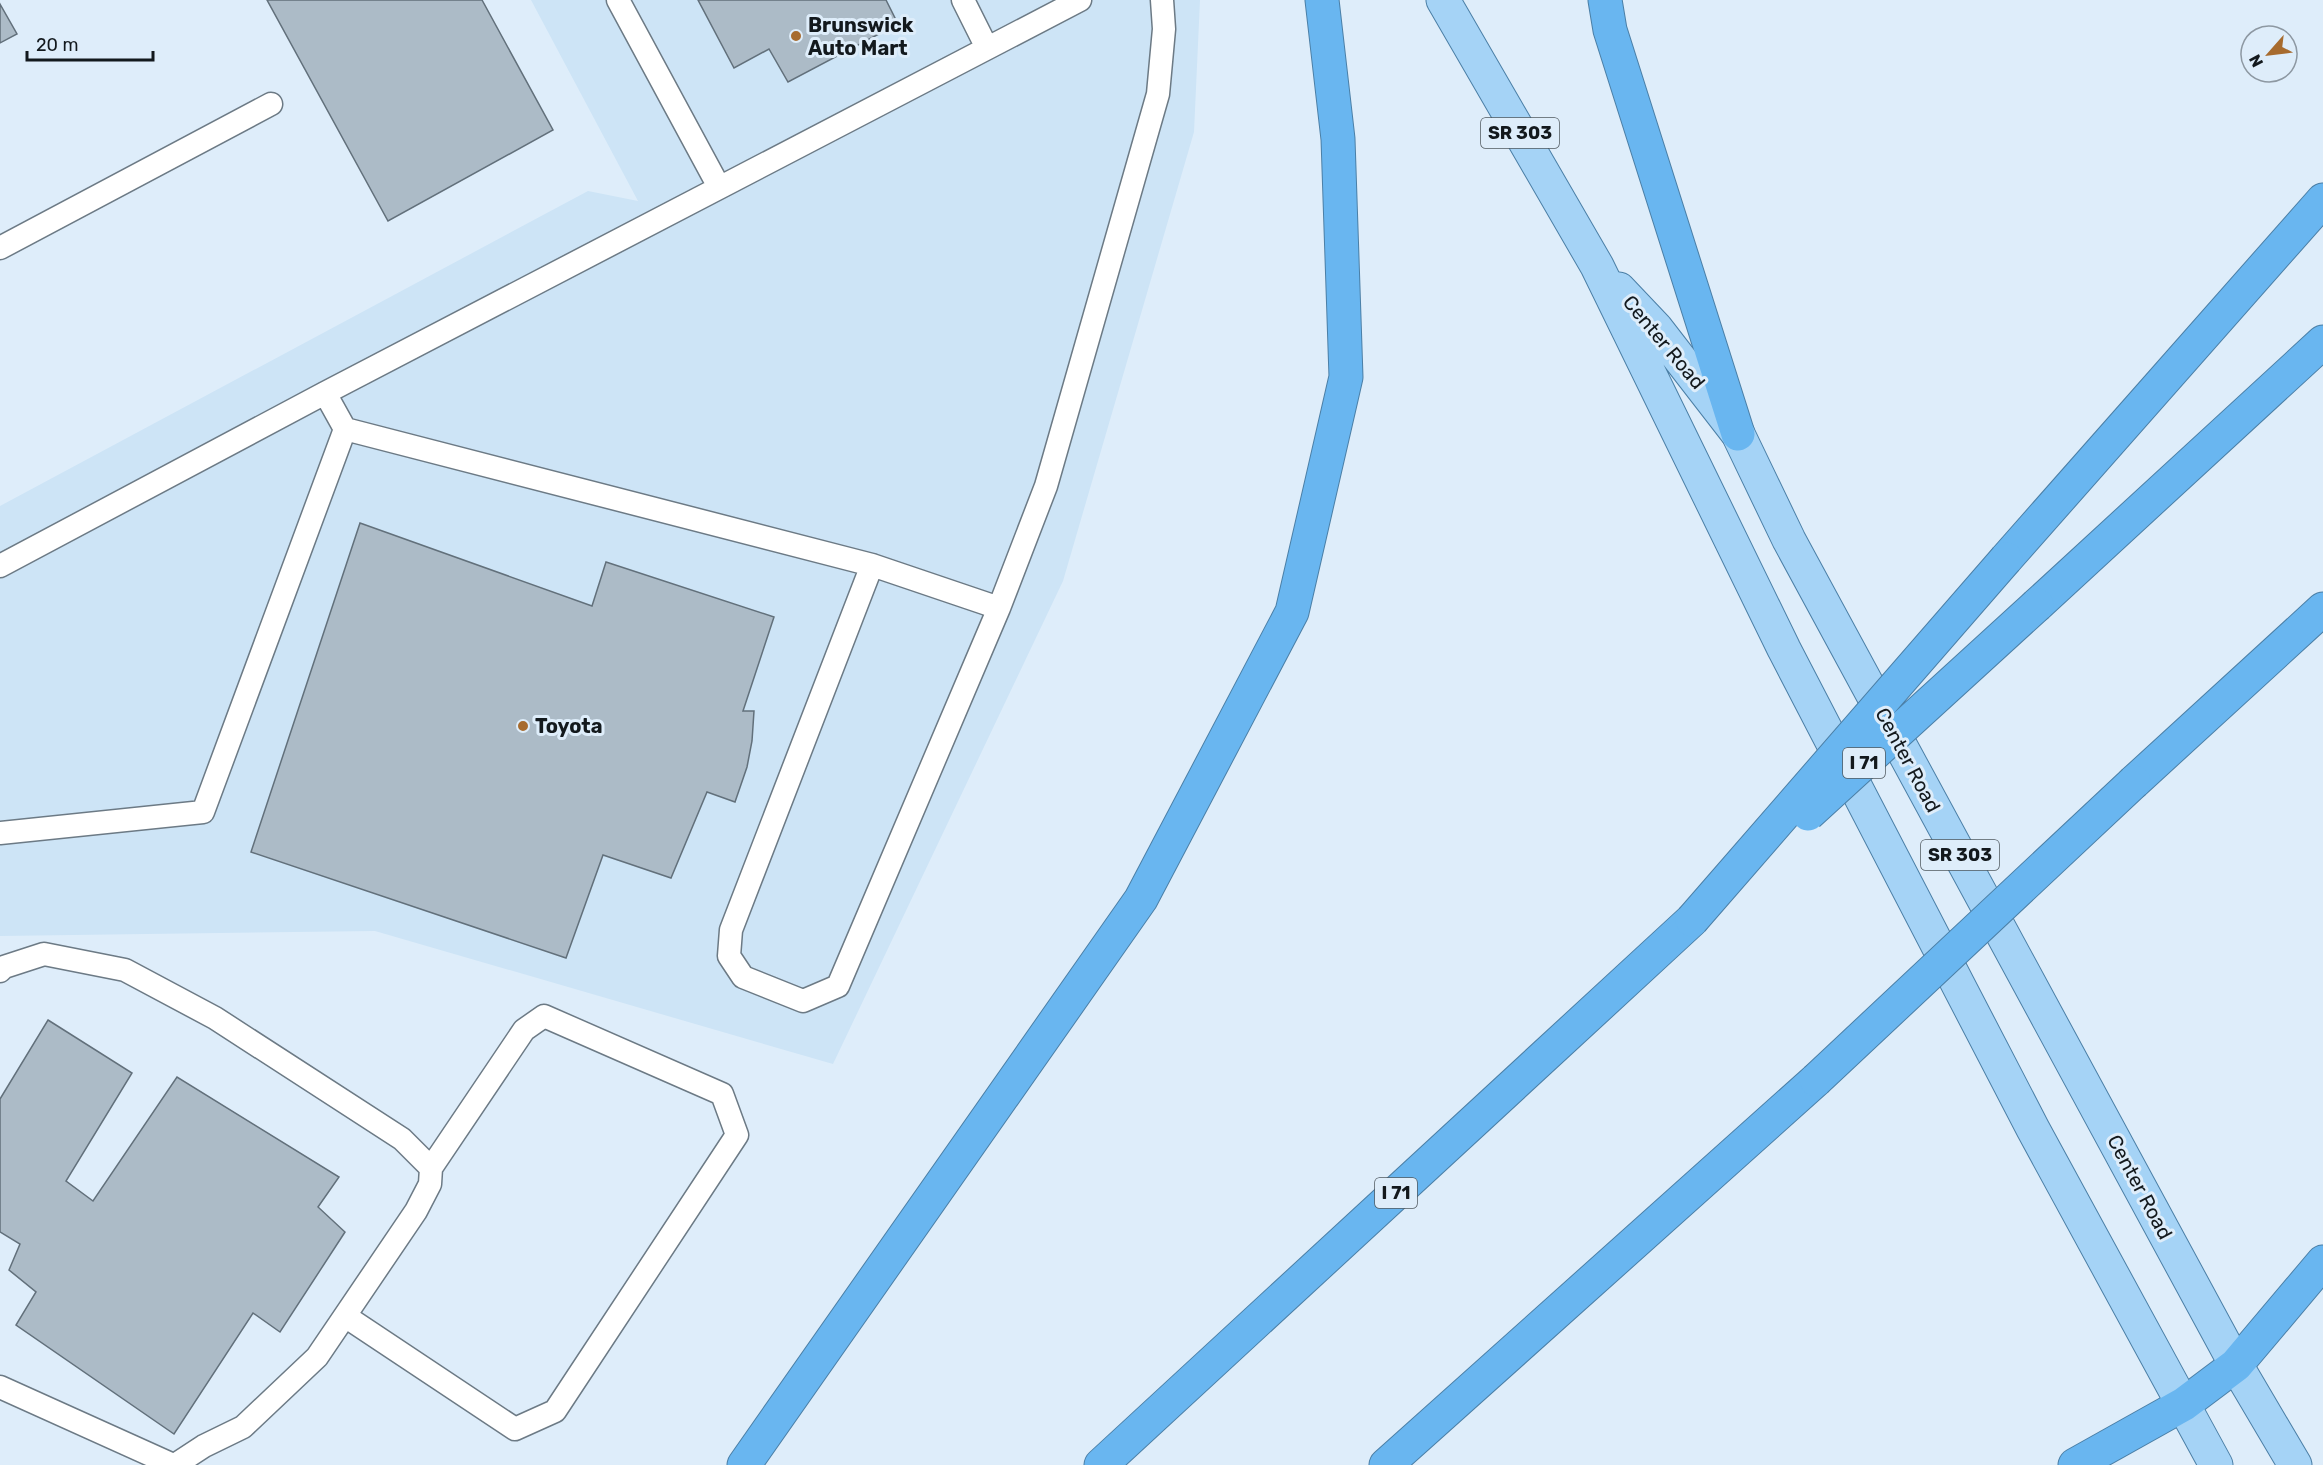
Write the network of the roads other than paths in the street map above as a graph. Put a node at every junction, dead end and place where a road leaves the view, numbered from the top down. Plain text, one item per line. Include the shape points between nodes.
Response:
1 (618, 0) edge
2 (963, 0) edge
3 (1162, 0) edge
4 (1322, 0) edge
5 (1443, 0) edge
6 (1605, 0) edge
7 (1073, 2) edge
8 (987, 48) junction
9 (271, 104) dead end
10 (719, 187) junction
11 (2323, 200) edge
12 (0, 248) edge
13 (1597, 266) junction
14 (2323, 342) edge
15 (325, 393) junction
16 (345, 429) junction
17 (1738, 434) junction
18 (872, 565) junction
19 (0, 566) edge
20 (999, 608) junction
21 (2323, 609) edge
22 (0, 833) edge
23 (1692, 921) junction
24 (0, 971) edge
25 (431, 1168) junction
26 (2323, 1262) edge
27 (345, 1316) junction
28 (2236, 1365) junction
29 (0, 1387) edge
30 (2184, 1404) junction
31 (174, 1465) edge
32 (744, 1465) edge
33 (1101, 1465) edge
34 (1386, 1465) edge
35 (2075, 1465) edge
36 (2216, 1465) edge
37 (2295, 1465) edge

1 - 10 lane
2 - 8 lane
3 - 20 lane via 1164,29 1158,94 1046,486
4 - 32 highway via 1338,139 1346,377 1292,612 1141,899
5 - 13 main road, Center Road / SR 303
6 - 17 highway via 1610,30
7 - 8 lane
8 - 10 lane
9 - 12 lane
10 - 15 lane
11 - 23 highway, bridge
13 - 17 main road, Center Road / SR 303 via 1656,328
13 - 30 main road, Center Road / SR 303 via 1790,660 2034,1129
14 - 23 highway, I 71, bridge
15 - 16 lane
15 - 19 lane
16 - 18 lane
16 - 22 lane via 203,812
17 - 28 main road, Center Road / SR 303 via 1789,540
18 - 20 lane
18 - 20 lane via 731,930 729,956 743,977 804,1001 838,986
21 - 34 highway, bridge via 1815,1080
23 - 33 highway, I 71
24 - 25 lane via 44,954 125,970 215,1018 333,1094 402,1139
25 - 27 lane via 430,1184 416,1211
25 - 27 lane via 524,1030 544,1016 722,1094 737,1135 555,1411 525,1425 515,1429
26 - 28 highway
27 - 31 lane via 317,1357 243,1427
28 - 30 highway
28 - 37 main road, Center Road / SR 303
29 - 31 lane
30 - 35 highway
30 - 36 main road, Center Road / SR 303

